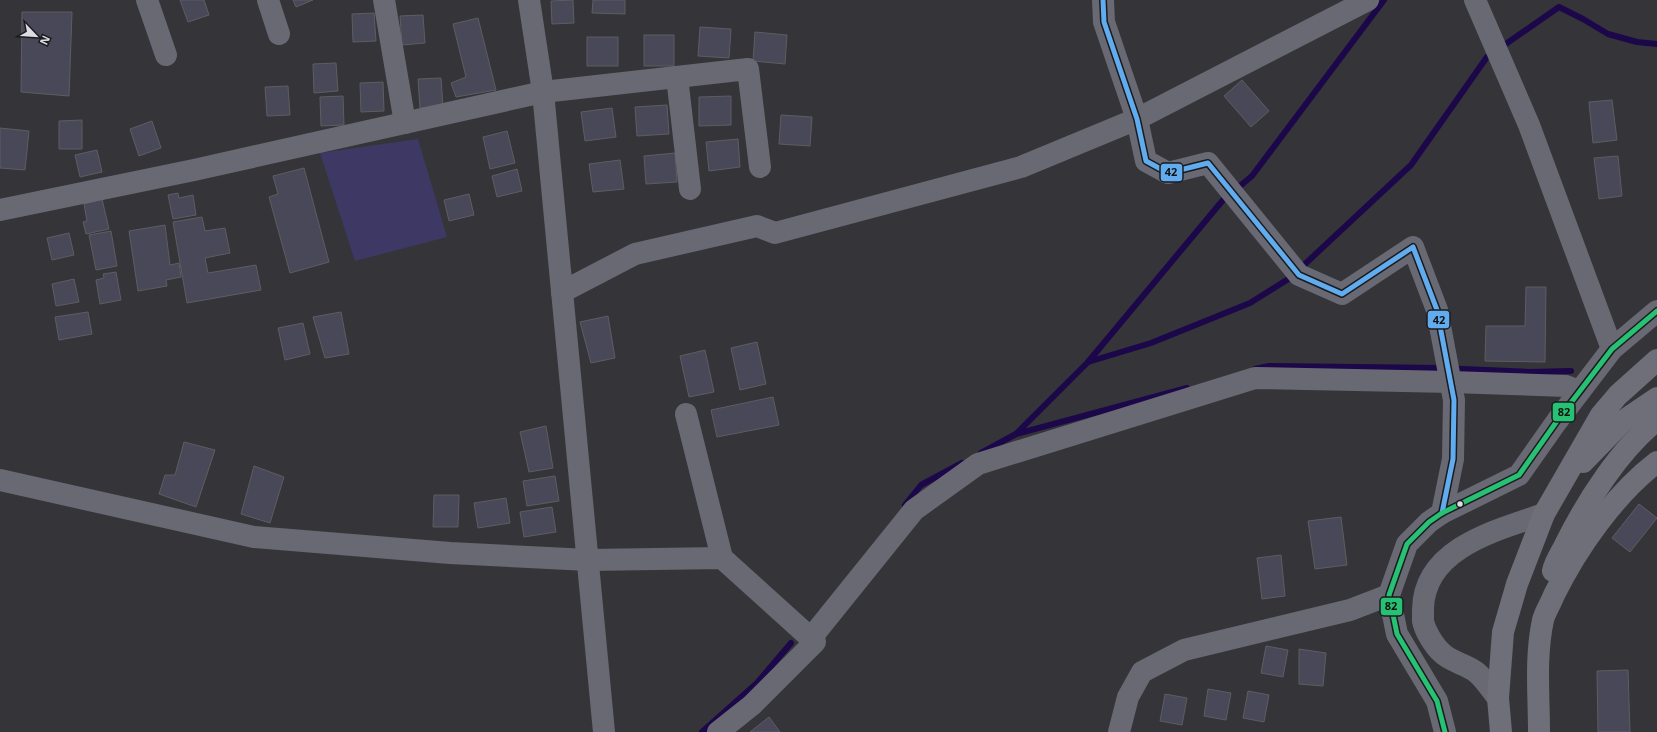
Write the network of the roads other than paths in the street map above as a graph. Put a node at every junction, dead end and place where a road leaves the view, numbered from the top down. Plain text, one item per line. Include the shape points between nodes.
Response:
1 (147, 0) edge
2 (268, 0) edge
3 (384, 0) edge
4 (529, 0) edge
5 (1103, 0) edge
6 (1368, 0) edge
7 (1475, 0) edge
8 (279, 34) dead end
9 (166, 55) dead end
10 (677, 77) junction
11 (543, 92) junction
12 (1137, 119) junction
13 (404, 123) junction
14 (760, 167) dead end
15 (690, 188) dead end
16 (0, 210) edge
17 (562, 292) junction
18 (1657, 311) edge
19 (1612, 349) junction
20 (1657, 360) edge
21 (1451, 381) junction
22 (1580, 391) junction
23 (1657, 398) edge
24 (686, 414) dead end
25 (1657, 420) edge
26 (1657, 462) edge
27 (0, 480) edge
28 (1562, 485) junction
29 (1442, 513) junction
30 (1544, 514) junction
31 (722, 558) junction
32 (588, 560) junction
33 (1389, 595) junction
34 (1543, 618) junction
35 (811, 638) junction
36 (1498, 698) junction
37 (604, 732) edge
38 (718, 732) edge
39 (1119, 732) edge
40 (1445, 732) edge
41 (1501, 732) edge
42 (1539, 732) edge

1 - 9 street
2 - 8 street
3 - 13 street
4 - 11 street
5 - 12 street via 1104,22
6 - 12 street
7 - 19 street via 1529,125
10 - 11 street
10 - 14 street via 748,69
10 - 15 street
11 - 13 street
11 - 17 street
12 - 17 street via 1021,167 775,233 757,226 635,254
12 - 21 street via 1146,161 1168,173 1208,163 1293,268 1342,294 1413,247 1437,310
13 - 16 street
17 - 32 street
18 - 19 street
19 - 22 street
20 - 28 highway via 1618,395 1601,415
21 - 22 street via 1566,386
21 - 29 street via 1454,400 1453,459
21 - 35 street via 1255,378 978,464 914,510
22 - 29 street via 1519,475
23 - 28 highway via 1623,421
24 - 31 street
25 - 34 highway via 1644,430 1618,460 1580,515 1554,568
26 - 34 highway via 1643,473 1603,517 1575,558
27 - 32 street via 254,537 450,553
28 - 30 highway
29 - 33 street via 1407,544
30 - 36 highway via 1517,584 1503,632
30 - 36 street via 1497,530 1458,549 1442,562 1431,577 1424,598 1423,621 1442,653 1477,672
31 - 32 street
31 - 35 street
32 - 37 street
33 - 39 street via 1350,610 1184,650 1142,672 1128,697
33 - 40 street via 1397,634 1437,701
34 - 42 highway via 1539,649
35 - 38 street via 815,642 752,705
36 - 41 highway

